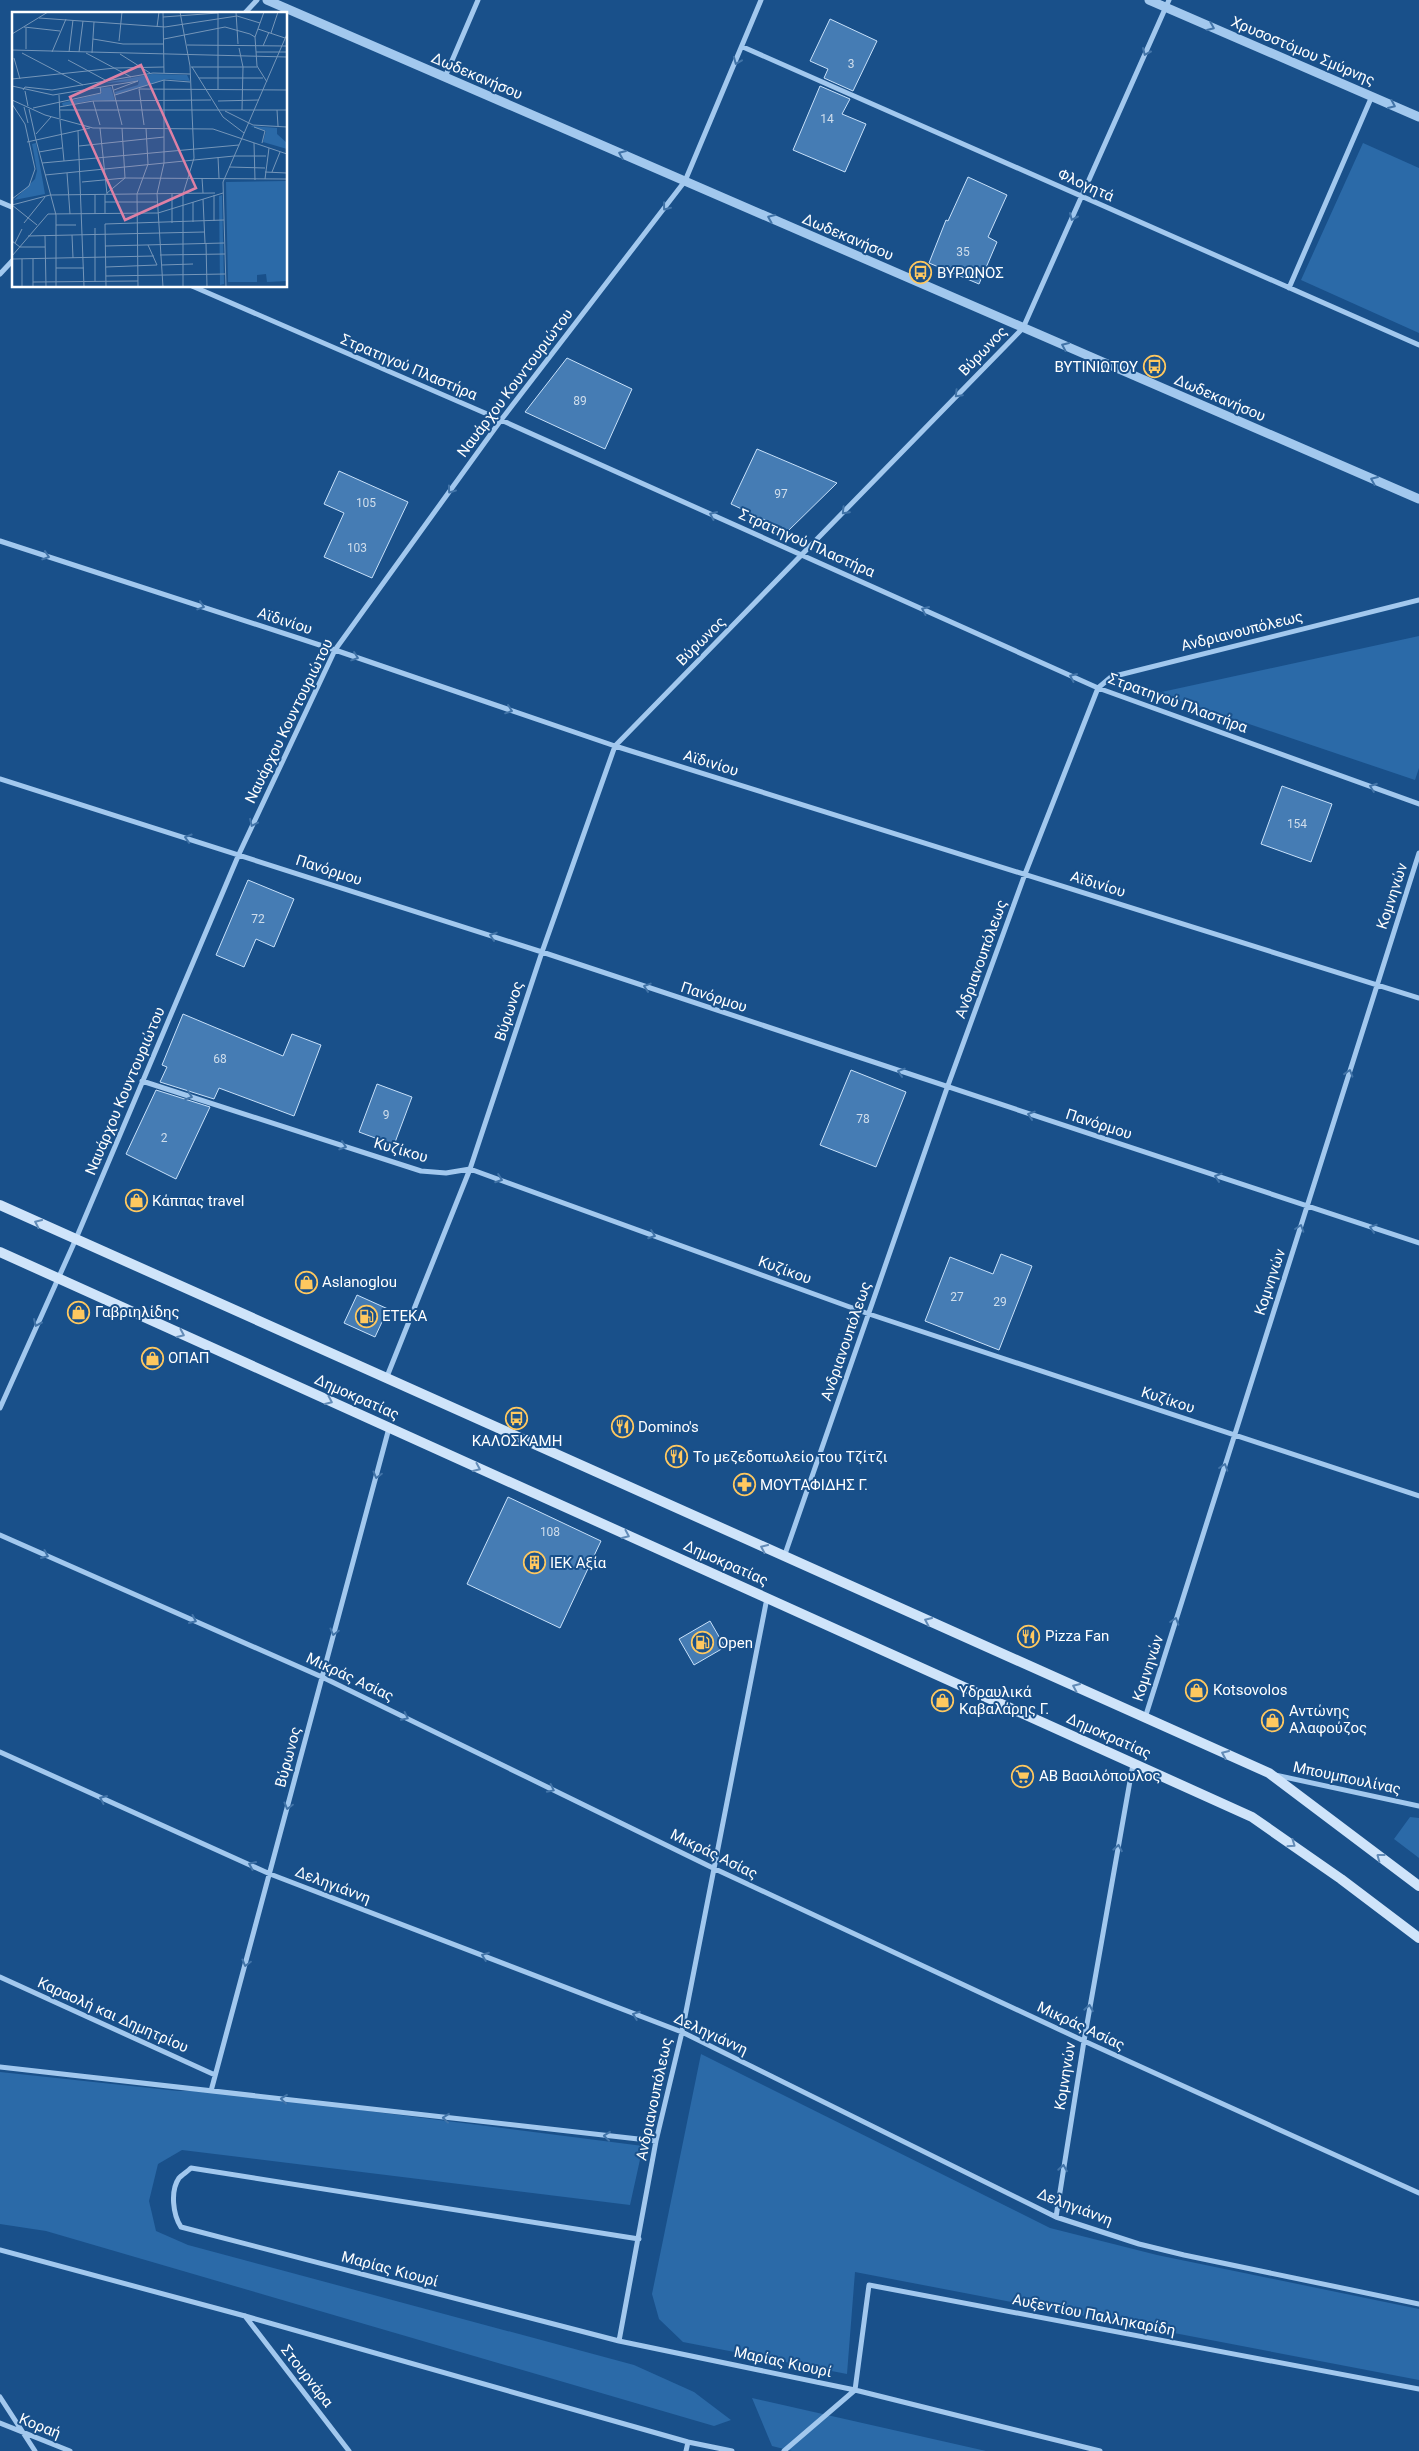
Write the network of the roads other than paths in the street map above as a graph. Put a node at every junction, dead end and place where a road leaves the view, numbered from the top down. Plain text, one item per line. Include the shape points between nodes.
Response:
1 (257, 0) edge
2 (267, 0) edge
3 (478, 0) edge
4 (761, 0) edge
5 (1149, 0) edge
6 (1168, 4) edge
7 (246, 12) edge
8 (743, 47) junction
9 (445, 77) junction
10 (1372, 96) junction
11 (1419, 116) edge
12 (685, 181) junction
13 (1082, 197) junction
14 (0, 202) edge
15 (12, 207) edge
16 (12, 261) edge
17 (0, 274) edge
18 (197, 288) edge
19 (1289, 288) junction
20 (1023, 328) junction
21 (1419, 345) edge
22 (501, 420) junction
23 (1419, 499) edge
24 (0, 541) edge
25 (803, 555) junction
26 (1419, 600) edge
27 (335, 650) junction
28 (1098, 688) junction
29 (615, 746) junction
30 (0, 779) edge
31 (1419, 804) edge
32 (1419, 853) edge
33 (239, 854) junction
34 (1025, 874) junction
35 (542, 952) junction
36 (1377, 984) junction
37 (1419, 998) edge
38 (142, 1081) junction
39 (947, 1088) junction
40 (470, 1169) junction
41 (0, 1205) edge
42 (1307, 1206) junction
43 (75, 1240) junction
44 (1419, 1243) edge
45 (0, 1252) edge
46 (57, 1278) junction
47 (869, 1314) junction
48 (386, 1379) junction
49 (0, 1408) edge
50 (389, 1428) junction
51 (1234, 1434) junction
52 (1419, 1496) edge
53 (0, 1535) edge
54 (784, 1557) junction
55 (767, 1598) junction
56 (322, 1677) junction
57 (1145, 1718) junction
58 (0, 1752) edge
59 (1133, 1764) junction
60 (1269, 1774) junction
61 (1419, 1806) edge
62 (713, 1868) junction
63 (270, 1874) junction
64 (1419, 1886) edge
65 (1419, 1938) edge
66 (0, 1978) edge
67 (682, 2032) junction
68 (1084, 2041) junction
69 (0, 2067) edge
70 (215, 2075) junction
71 (211, 2091) junction
72 (656, 2141) junction
73 (1419, 2193) edge
74 (1056, 2216) junction
75 (639, 2238) junction
76 (0, 2250) edge
77 (1419, 2304) edge
78 (245, 2316) junction
79 (619, 2341) junction
80 (1419, 2389) edge
81 (855, 2390) junction
82 (0, 2397) edge
83 (0, 2423) edge
84 (23, 2433) junction
85 (688, 2442) junction
86 (35, 2451) edge
87 (70, 2451) edge
88 (349, 2451) edge
89 (686, 2451) edge
90 (732, 2451) edge
91 (784, 2451) edge
92 (1100, 2451) edge

1 - 7 street
2 - 9 street, Δωδεκανήσου
3 - 9 street
4 - 8 street, Ναυάρχου Κουντουριώτου
5 - 6 street, Χρυσοστόμου Σμύρνης
6 -> 10 street, Χρυσοστόμου Σμύρνης
6 -> 13 street, Βύρωνος
8 -> 12 street, Ναυάρχου Κουντουριώτου
8 - 13 street, Φλογητά
12 -> 9 street, Δωδεκανήσου
10 -> 11 street, Χρυσοστόμου Σμύρνης
10 - 19 street
20 -> 12 street, Δωδεκανήσου
12 -> 22 street, Ναυάρχου Κουντουριώτου
13 - 19 street, Φλογητά
13 -> 20 street, Βύρωνος
14 - 15 street
16 - 17 street
18 - 22 street, Στρατηγού Πλαστήρα
19 - 21 street, Φλογητά
23 -> 20 street, Δωδεκανήσου
20 -> 25 street, Βύρωνος
25 -> 22 street, Στρατηγού Πλαστήρα
22 -> 27 street, Ναυάρχου Κουντουριώτου
24 -> 27 street, Αϊδινίου
28 -> 25 street, Στρατηγού Πλαστήρα
25 - 29 street, Βύρωνος
26 - 28 street, Ανδριανουπόλεως via 1111,677
27 -> 29 street, Αϊδινίου
27 -> 33 street, Ναυάρχου Κουντουριώτου
31 -> 28 street, Στρατηγού Πλαστήρα
28 - 34 street, Ανδριανουπόλεως
29 - 34 street, Αϊδινίου
29 - 35 street, Βύρωνος
33 -> 30 street, Πανόρμου
32 - 36 street, Κομνηνών
35 -> 33 street, Πανόρμου
33 - 38 street, Ναυάρχου Κουντουριώτου
34 - 36 street, Αϊδινίου
34 - 39 street, Ανδριανουπόλεως
39 -> 35 street, Πανόρμου
35 - 40 street, Βύρωνος
36 - 37 street, Αϊδινίου
42 -> 36 street, Κομνηνών
38 -> 40 street, Κυζίκου via 421,1171 446,1173
38 - 43 street, Ναυάρχου Κουντουριώτου
42 -> 39 street, Πανόρμου
39 - 47 street, Ανδριανουπόλεως
40 -> 47 street, Κυζίκου
40 - 48 street, Βύρωνος
43 -> 41 main road, Δημοκρατίας
44 -> 42 street, Πανόρμου
51 -> 42 street, Κομνηνών
43 - 46 street, Ναυάρχου Κουντουριώτου
43 - 48 main road, Δημοκρατίας
45 - 46 main road, Δημοκρατίας
46 -> 49 street, Ναυάρχου Κουντουριώτου
46 -> 50 main road, Δημοκρατίας
47 - 51 street, Κυζίκου
47 - 54 street, Ανδριανουπόλεως
54 -> 48 main road, Δημοκρατίας
50 -> 55 main road, Δημοκρατίας
50 -> 56 street, Βύρωνος
51 - 52 street, Κυζίκου
57 -> 51 street, Κομνηνών
53 -> 56 street, Μικράς Ασίας
57 -> 54 main road, Δημοκρατίας
55 - 59 main road, Δημοκρατίας
55 - 62 street, Ανδριανουπόλεως
56 -> 62 street, Μικράς Ασίας
56 -> 63 street, Βύρωνος
60 -> 57 main road, Δημοκρατίας
63 -> 58 street, Δεληγιάννη
59 -> 65 main road, Δημοκρατίας via 1252,1817
68 -> 59 street, Κομνηνών
60 - 61 street, Μπουμπουλίνας
64 -> 60 main road, Δημοκρατίας
62 - 67 street, Ανδριανουπόλεως
62 - 68 street, Μικράς Ασίας
67 -> 63 street, Δεληγιάννη
63 -> 70 street, Βύρωνος
66 - 70 street, Καραολή και Δημητρίου
67 - 72 street, Ανδριανουπόλεως
67 - 74 street, Δεληγιάννη
68 - 73 street, Μικράς Ασίας
74 -> 68 street, Κομνηνών
69 - 71 street
70 - 71 street, Βύρωνος
72 -> 71 street
72 - 75 street, Ανδριανουπόλεως
74 - 77 street, Δεληγιάννη via 1139,2244 1184,2255
75 - 79 street, Ανδριανουπόλεως
75 - 79 street, Μαρίας Κιουρί via 191,2168 178,2179 173,2206 181,2227
76 - 78 street
78 - 85 street
78 - 88 street, Στουρνάρα
79 - 81 street, Μαρίας Κιουρί
80 - 81 street, Αυξεντίου Παλληκαρίδη via 869,2285
81 - 91 street
81 - 92 street, Μαρίας Κιουρί
82 - 84 street
83 - 84 street, Κοραή
84 - 86 street
84 - 87 street, Κοραή
85 - 89 street
85 - 90 street

